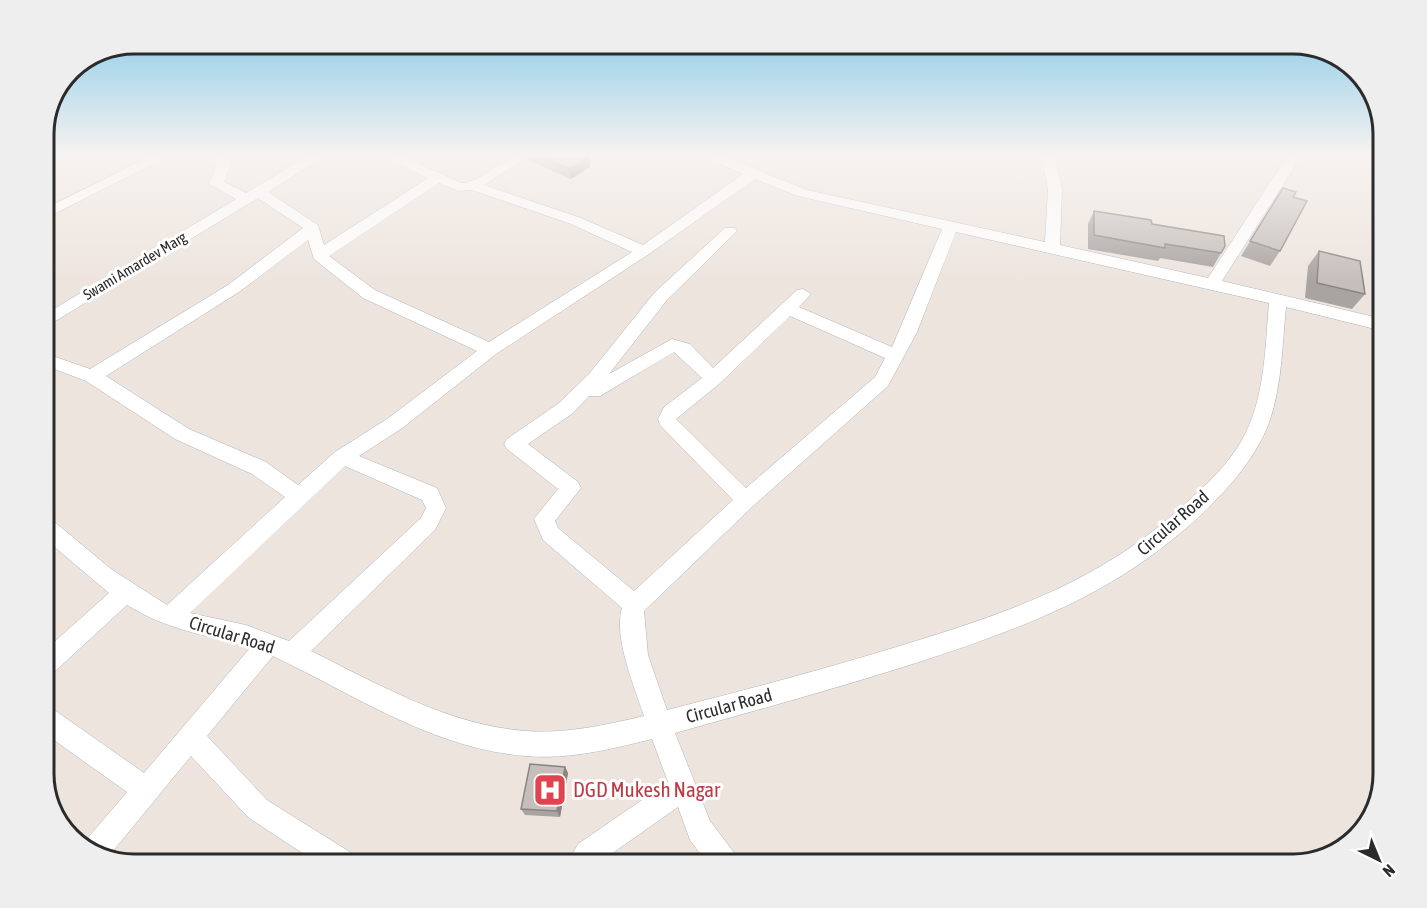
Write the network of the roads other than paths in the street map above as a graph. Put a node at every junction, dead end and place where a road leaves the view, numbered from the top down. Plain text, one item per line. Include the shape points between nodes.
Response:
1 (79, 197) edge
2 (251, 197) edge
3 (256, 197) edge
4 (408, 197) edge
5 (506, 197) edge
6 (720, 197) edge
7 (821, 197) edge
8 (1055, 197) edge
9 (1268, 197) edge
10 (54, 210) edge
11 (313, 228) junction
12 (950, 228) junction
13 (730, 231) dead end
14 (1052, 249) junction
15 (644, 251) junction
16 (320, 256) junction
17 (1212, 284) junction
18 (803, 294) dead end
19 (1278, 300) junction
20 (789, 309) junction
21 (54, 316) edge
22 (1373, 323) edge
23 (490, 350) junction
24 (896, 356) junction
25 (54, 363) edge
26 (92, 376) junction
27 (713, 379) junction
28 (594, 391) dead end
29 (342, 457) junction
30 (300, 496) junction
31 (746, 500) junction
32 (54, 534) edge
33 (127, 591) junction
34 (634, 605) junction
35 (170, 617) junction
36 (269, 643) junction
37 (291, 655) junction
38 (54, 657) edge
39 (660, 724) junction
40 (54, 725) edge
41 (190, 738) junction
42 (682, 787) junction
43 (146, 790) junction
44 (101, 847) edge
45 (328, 854) edge
46 (588, 854) edge
47 (718, 854) edge

1 - 10 street
2 - 21 street, Swami Amardev Marg
3 - 11 street
4 - 16 street
5 - 15 street via 576,221
6 - 15 street
7 - 12 street
8 - 14 street
9 - 17 street
11 - 16 street
11 - 26 street via 283,254 210,304
12 - 14 street
12 - 24 street
13 - 34 street via 662,296 573,400 514,444 571,488 544,519 550,534
14 - 17 street
15 - 23 street
16 - 23 street via 369,294
17 - 19 street
18 - 20 street
19 - 22 street
19 - 39 street, Circular Road via 1268,400 1259,428 1238,463 1125,564 1076,592 997,626 830,679
20 - 24 street
20 - 27 street
23 - 29 street via 394,424
24 - 31 street via 882,381 866,397
25 - 26 street
26 - 30 street via 182,434 259,468
27 - 28 street via 684,348 672,345
27 - 31 street via 667,419
29 - 30 street
29 - 37 street via 430,494 436,508 428,524
30 - 35 street
31 - 34 street
32 - 33 street, Circular Road via 97,572
33 - 35 street, Circular Road
33 - 38 street
34 - 39 street via 631,615 636,655
35 - 36 street, Circular Road
36 - 37 street, Circular Road
36 - 41 street
37 - 39 street, Circular Road via 453,731 527,744 579,741
39 - 42 street
40 - 43 street
41 - 43 street
41 - 45 street via 258,809
42 - 46 street
42 - 47 street via 700,830
43 - 44 street

